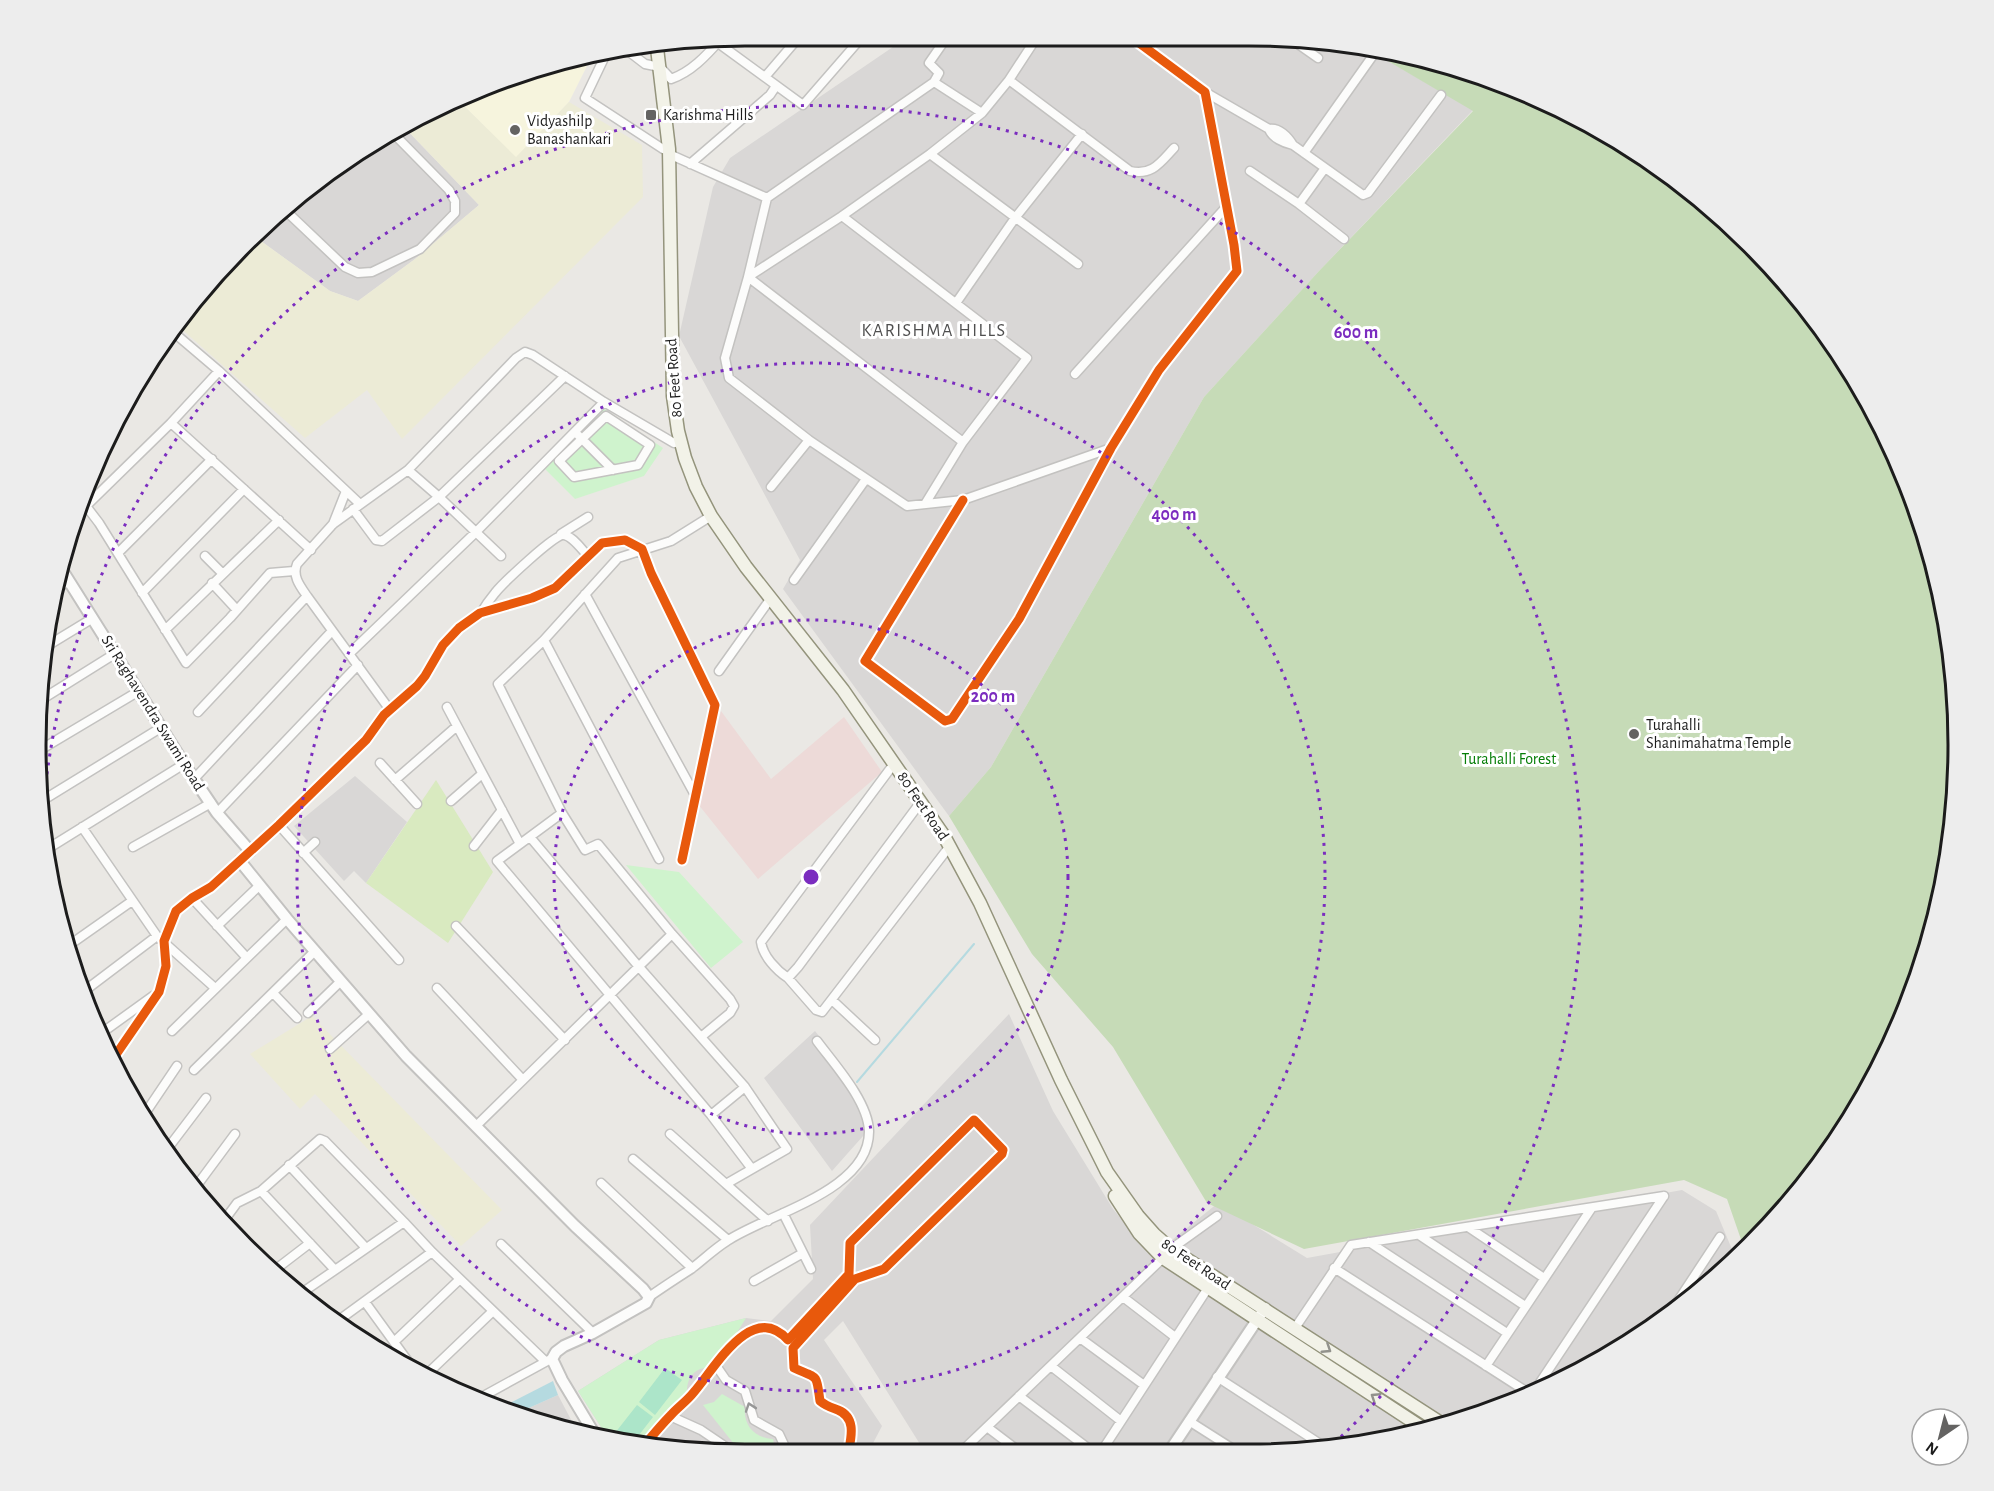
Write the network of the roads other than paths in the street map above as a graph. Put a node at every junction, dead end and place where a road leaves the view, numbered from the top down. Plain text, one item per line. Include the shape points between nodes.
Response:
1 (726, 47) edge
2 (791, 47) edge
3 (853, 47) edge
4 (940, 47) edge
5 (1030, 47) edge
6 (1144, 47) edge
7 (711, 48) edge
8 (1304, 49) edge
9 (652, 52) edge
10 (657, 52) edge
11 (634, 56) edge
12 (1318, 58) dead end
13 (1371, 58) edge
14 (602, 61) edge
15 (656, 67) junction
16 (765, 77) junction
17 (1009, 80) junction
18 (934, 82) junction
19 (776, 86) junction
20 (1205, 92) junction
21 (1441, 95) dead end
22 (982, 113) junction
23 (1082, 134) junction
24 (399, 139) edge
25 (1174, 148) dead end
26 (666, 151) junction
27 (1304, 153) junction
28 (930, 154) junction
29 (690, 164) junction
30 (1325, 168) junction
31 (1250, 171) dead end
32 (767, 198) junction
33 (1299, 204) junction
34 (1227, 207) junction
35 (291, 215) edge
36 (842, 216) junction
37 (1015, 219) junction
38 (1344, 239) dead end
39 (1078, 264) dead end
40 (748, 277) junction
41 (956, 303) junction
42 (179, 337) edge
43 (219, 371) junction
44 (1075, 374) dead end
45 (565, 376) junction
46 (604, 402) junction
47 (171, 423) junction
48 (575, 431) junction
49 (582, 439) junction
50 (809, 440) junction
51 (963, 442) junction
52 (674, 443) junction
53 (1110, 448) junction
54 (212, 459) junction
55 (408, 470) junction
56 (613, 470) junction
57 (866, 479) junction
58 (771, 487) dead end
59 (244, 489) junction
60 (346, 491) junction
61 (440, 497) junction
62 (963, 500) junction
63 (92, 501) edge
64 (925, 504) junction
65 (357, 507) junction
66 (88, 511) edge
67 (588, 517) dead end
68 (708, 518) junction
69 (279, 520) junction
70 (333, 524) junction
71 (476, 532) junction
72 (561, 534) junction
73 (642, 549) junction
74 (311, 550) junction
75 (118, 553) junction
76 (205, 556) dead end
77 (501, 556) dead end
78 (588, 556) junction
79 (294, 571) junction
80 (222, 573) junction
81 (67, 578) edge
82 (794, 580) dead end
83 (69, 581) junction
84 (66, 583) edge
85 (212, 583) junction
86 (142, 593) junction
87 (585, 594) junction
88 (307, 596) junction
89 (769, 600) junction
90 (237, 610) junction
91 (480, 613) junction
92 (93, 618) junction
93 (165, 630) junction
94 (332, 631) junction
95 (544, 640) junction
96 (54, 641) edge
97 (116, 653) junction
98 (349, 654) junction
99 (358, 665) junction
100 (719, 671) dead end
101 (139, 691) junction
102 (48, 695) edge
103 (447, 707) dead end
104 (390, 710) junction
105 (198, 712) dead end
106 (457, 726) junction
107 (162, 727) junction
108 (46, 746) edge
109 (380, 763) dead end
110 (184, 764) junction
111 (890, 769) junction
112 (482, 774) junction
113 (194, 779) junction
114 (395, 780) junction
115 (695, 795) junction
116 (48, 796) edge
117 (452, 801) dead end
118 (211, 803) junction
119 (417, 804) dead end
120 (917, 807) junction
121 (502, 810) junction
122 (217, 813) junction
123 (562, 813) junction
124 (279, 825) junction
125 (82, 827) junction
126 (530, 837) junction
127 (315, 842) dead end
128 (520, 844) junction
129 (53, 845) edge
130 (474, 846) dead end
131 (133, 847) dead end
132 (250, 851) junction
133 (946, 851) junction
134 (303, 853) junction
135 (659, 859) dead end
136 (240, 861) junction
137 (682, 861) dead end
138 (259, 886) junction
139 (192, 898) junction
140 (132, 901) junction
141 (286, 919) junction
142 (218, 926) junction
143 (456, 926) dead end
144 (672, 934) junction
145 (161, 939) junction
146 (75, 941) edge
147 (315, 951) junction
148 (247, 958) junction
149 (399, 960) dead end
150 (639, 967) junction
151 (788, 978) junction
152 (341, 981) junction
153 (90, 987) edge
154 (215, 988) junction
155 (437, 988) dead end
156 (159, 992) junction
157 (273, 993) junction
158 (610, 996) junction
159 (831, 1000) junction
160 (308, 1013) dead end
161 (369, 1014) junction
162 (297, 1018) dead end
163 (107, 1028) edge
164 (172, 1031) dead end
165 (701, 1037) junction
166 (565, 1040) junction
167 (875, 1040) dead end
168 (817, 1041) dead end
169 (330, 1049) dead end
170 (118, 1052) edge
171 (177, 1066) dead end
172 (194, 1070) dead end
173 (523, 1080) junction
174 (746, 1087) junction
175 (206, 1098) dead end
176 (148, 1109) edge
177 (711, 1115) junction
178 (476, 1126) junction
179 (1084, 1132) junction
180 (235, 1134) dead end
181 (670, 1134) dead end
182 (171, 1144) edge
183 (633, 1159) dead end
184 (289, 1165) junction
185 (752, 1168) junction
186 (200, 1182) edge
187 (601, 1183) dead end
188 (726, 1184) junction
189 (261, 1191) junction
190 (1591, 1209) junction
191 (783, 1213) junction
192 (228, 1215) edge
193 (1217, 1215) dead end
194 (768, 1221) junction
195 (404, 1222) junction
196 (1468, 1227) junction
197 (1419, 1234) junction
198 (1720, 1237) dead end
199 (728, 1240) junction
200 (1369, 1242) junction
201 (310, 1243) junction
202 (501, 1244) dead end
203 (366, 1248) junction
204 (432, 1252) junction
205 (803, 1253) junction
206 (1167, 1253) junction
207 (280, 1266) dead end
208 (692, 1268) junction
209 (1334, 1268) junction
210 (811, 1269) dead end
211 (335, 1270) junction
212 (1544, 1278) junction
213 (460, 1279) junction
214 (754, 1281) dead end
215 (1208, 1288) junction
216 (307, 1289) edge
217 (1684, 1292) edge
218 (838, 1293) junction
219 (649, 1297) junction
220 (1123, 1297) junction
221 (365, 1302) junction
222 (1525, 1306) junction
223 (1265, 1308) junction
224 (493, 1311) junction
225 (343, 1317) edge
226 (1257, 1320) junction
227 (1295, 1328) junction
228 (594, 1333) junction
229 (800, 1333) junction
230 (1507, 1333) junction
231 (1175, 1337) junction
232 (1080, 1338) junction
233 (394, 1342) junction
234 (403, 1355) edge
235 (549, 1360) junction
236 (715, 1364) junction
237 (1051, 1366) junction
238 (1486, 1366) junction
239 (432, 1370) edge
240 (1217, 1377) junction
241 (1543, 1379) edge
242 (1144, 1385) junction
243 (1521, 1389) edge
244 (487, 1394) edge
245 (1019, 1396) junction
246 (670, 1416) junction
247 (1435, 1419) edge
248 (1121, 1421) junction
249 (1189, 1421) junction
250 (1415, 1424) edge
251 (590, 1427) edge
252 (987, 1427) junction
253 (651, 1438) edge
254 (1316, 1441) edge
255 (721, 1443) edge
256 (784, 1444) edge
257 (850, 1444) edge
258 (969, 1444) edge
259 (1009, 1444) edge
260 (1082, 1444) edge
261 (1106, 1444) edge
262 (1173, 1444) edge
263 (1225, 1444) edge

1 - 16 street
2 - 16 street
3 - 19 street via 803,105
4 - 18 street via 929,63 939,73
5 - 17 street
6 - 20 street
7 - 15 street via 683,75 671,79
8 - 12 street
9 - 15 main road, 80 Feet Road
10 - 15 main road, 80 Feet Road
11 - 15 street
13 - 27 street
14 - 26 street via 585,98
15 - 26 main road, 80 Feet Road
16 - 19 street
17 - 22 street
17 - 23 street
18 - 22 street
18 - 32 street
19 - 29 street
20 - 27 street via 1277,130
20 - 34 street
21 - 30 street via 1368,193 1363,195
22 - 28 street
23 - 25 street via 1136,172 1157,166
23 - 37 street
24 - 35 street via 455,201 454,213 420,249 372,272 358,273 345,267
26 - 29 street
26 - 52 main road, 80 Feet Road via 666,377
26 - 68 main road, 80 Feet Road via 674,405 687,465
27 - 30 street
28 - 36 street
28 - 37 street
29 - 32 street
30 - 33 street
31 - 33 street
32 - 40 street
33 - 38 street
34 - 44 street
34 - 53 street via 1237,271 1159,370
36 - 40 street
36 - 41 street
37 - 39 street
37 - 41 street
40 - 50 street via 725,358 729,378
40 - 51 street
41 - 51 street via 1028,358
42 - 43 street
43 - 47 street
43 - 60 street
45 - 46 street
45 - 55 street via 525,352
45 - 61 street
46 - 48 street
46 - 52 street
47 - 54 street
47 - 63 street
48 - 49 street
48 - 71 street
49 - 56 street
49 - 56 street via 559,461 574,477
49 - 56 street via 606,416 650,445 638,465
50 - 57 street
50 - 58 street
51 - 64 street
52 - 68 main road, 80 Feet Road via 684,475
53 - 62 street
53 - 62 street via 1019,619 952,719 945,721 866,661
54 - 59 street
54 - 75 street
55 - 61 street
55 - 65 street
57 - 64 street via 907,506
57 - 82 street
59 - 69 street
59 - 86 street
60 - 65 street
60 - 70 street
61 - 65 street via 381,542
61 - 71 street
62 - 64 street
65 - 70 street
66 - 75 street
67 - 72 street
68 - 73 street via 671,541
68 - 89 main road, 80 Feet Road
69 - 74 street
69 - 80 street
70 - 74 street
71 - 77 street
71 - 98 street
72 - 78 street
72 - 91 street via 543,546
73 - 78 street via 625,540 602,543
73 - 87 street via 618,558
73 - 115 street via 715,705
74 - 79 street
75 - 86 street
76 - 80 street
78 - 91 street via 555,588
79 - 88 street
79 - 90 street via 270,573
80 - 85 street
81 - 83 street, Sri Raghavendra Swami Road
83 - 84 street
83 - 92 street, Sri Raghavendra Swami Road
85 - 90 street
85 - 93 street
86 - 93 street
87 - 95 street
87 - 115 street
88 - 94 street
88 - 105 street
89 - 100 street
89 - 111 main road, 80 Feet Road
89 - 179 main road, 80 Feet Road via 843,690 951,848
90 - 93 street via 186,663
91 - 104 street via 450,637 417,686
92 - 96 street
92 - 97 street, Sri Raghavendra Swami Road
94 - 98 street
94 - 113 street
95 - 123 street via 498,684
95 - 135 street
97 - 101 street, Sri Raghavendra Swami Road
97 - 102 street
98 - 99 street
99 - 104 street
99 - 122 street
101 - 107 street, Sri Raghavendra Swami Road
101 - 108 street
103 - 106 street
104 - 124 street via 366,740
106 - 112 street
106 - 114 street
107 - 110 street, Sri Raghavendra Swami Road
107 - 116 street
109 - 114 street
110 - 113 street, Sri Raghavendra Swami Road
110 - 125 street
111 - 120 main road, 80 Feet Road
111 - 151 street via 761,942 762,950
112 - 117 street
112 - 121 street
113 - 118 street, Sri Raghavendra Swami Road
114 - 119 street
115 - 137 street
118 - 122 street, Sri Raghavendra Swami Road
118 - 131 street
120 - 133 main road, 80 Feet Road
120 - 151 street
121 - 128 street
121 - 130 street
122 - 132 street, Sri Raghavendra Swami Road
123 - 126 street
123 - 144 street via 585,850 598,844
124 - 132 street
124 - 134 street
125 - 129 street
125 - 140 street
126 - 128 street
126 - 150 street
127 - 134 street
128 - 158 street via 497,861
132 - 136 street
133 - 159 street
133 - 179 main road, 80 Feet Road via 1055,1082
134 - 149 street
136 - 138 street
136 - 139 street
138 - 141 street
138 - 142 street
139 - 142 street
139 - 145 street via 176,911
140 - 145 street
140 - 146 street
141 - 147 street
141 - 148 street
142 - 148 street
143 - 166 street
144 - 150 street
144 - 165 street via 734,1006
145 - 153 street
145 - 154 street
145 - 156 street via 166,966
147 - 152 street
147 - 157 street
148 - 154 street
150 - 158 street
150 - 165 street
151 - 159 street via 819,1012
152 - 160 street
152 - 161 street
154 - 164 street
155 - 173 street
156 - 163 street
156 - 170 street
157 - 162 street
157 - 172 street
158 - 166 street
158 - 177 street
159 - 167 street
161 - 169 street
161 - 178 street
165 - 174 street
166 - 173 street
168 - 191 street via 860,1101 869,1132 858,1163 847,1175
171 - 176 street
173 - 178 street
174 - 177 street
174 - 185 street via 787,1149
175 - 182 street
177 - 185 street
178 - 219 street
179 - 206 main road, 80 Feet Road via 1107,1172
180 - 186 street
181 - 188 street
183 - 199 street
184 - 189 street
184 - 195 street via 320,1139 326,1141
184 - 203 street
185 - 188 street
187 - 208 street
188 - 194 street
189 - 192 street via 237,1203
189 - 201 street
190 - 196 street
190 - 212 street
190 - 241 street via 1664,1196
191 - 194 street
191 - 205 street
193 - 206 street
194 - 199 street
195 - 203 street
195 - 204 street
196 - 197 street
196 - 212 street
197 - 200 street
197 - 222 street
198 - 217 street
199 - 208 street
200 - 209 street via 1351,1245
200 - 230 street
201 - 207 street
201 - 211 street
202 - 228 street
203 - 211 street
204 - 213 street
204 - 221 street
205 - 210 street
205 - 214 street
206 - 215 main road, 80 Feet Road
206 - 220 street
206 - 223 main road, 80 Feet Road
208 - 219 street
209 - 227 street
209 - 238 street
211 - 216 street
212 - 222 street
213 - 224 street
213 - 233 street
215 - 226 main road, 80 Feet Road
215 - 231 street
218 - 218 street via 849,1274 850,1243 974,1121 1003,1150 1002,1154 884,1269 855,1279
218 - 229 street
219 - 228 street
220 - 231 street
220 - 232 street
221 - 225 street
221 - 233 street
222 - 230 street
223 - 226 street
223 - 227 main road, 80 Feet Road
224 - 235 street
224 - 239 street
226 - 240 street
250 -> 226 main road, 80 Feet Road
227 -> 247 main road, 80 Feet Road
228 - 235 street via 564,1346
229 - 236 street via 788,1340 780,1331 767,1328 738,1338
229 - 257 street via 793,1348 794,1368 815,1378 820,1401 840,1410 850,1420
230 - 238 street
231 - 242 street
232 - 237 street
232 - 242 street
233 - 234 street
235 - 244 street
235 - 251 street
236 - 246 street via 694,1393
256 -> 236 street via 779,1434 754,1420 744,1391 726,1380
237 - 245 street
237 - 248 street
238 - 243 street
240 - 249 street
240 - 254 street
242 - 248 street
245 - 252 street
245 - 260 street
246 - 253 street
246 - 255 street
248 - 261 street
249 - 262 street
249 - 263 street
252 - 258 street
252 - 259 street

